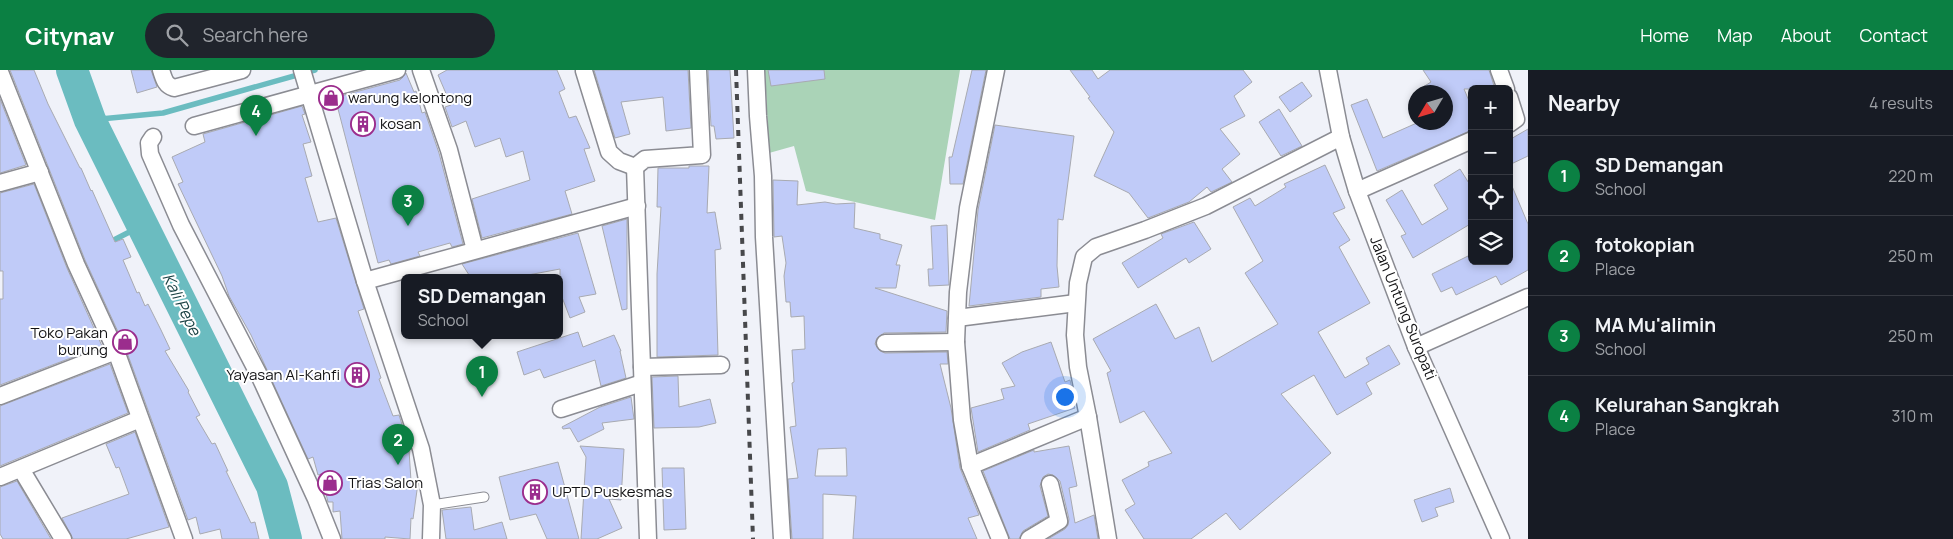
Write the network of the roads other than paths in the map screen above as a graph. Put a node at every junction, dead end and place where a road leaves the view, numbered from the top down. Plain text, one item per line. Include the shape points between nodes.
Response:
1 (161, 70) edge
2 (242, 70) edge
3 (302, 70) edge
4 (397, 70) edge
5 (421, 70) edge
6 (698, 70) edge
7 (756, 70) edge
8 (996, 70) edge
9 (1328, 70) edge
10 (1499, 70) edge
11 (584, 71) edge
12 (0, 72) edge
13 (1505, 85) edge
14 (308, 93) junction
15 (1513, 110) edge
16 (1513, 121) edge
17 (194, 126) dead end
18 (153, 137) dead end
19 (1341, 137) junction
20 (1468, 142) edge
21 (635, 167) junction
22 (40, 172) junction
23 (0, 182) edge
24 (1357, 191) junction
25 (637, 206) junction
26 (475, 250) junction
27 (365, 281) junction
28 (1528, 297) edge
29 (1076, 303) junction
30 (957, 318) junction
31 (956, 342) junction
32 (884, 343) dead end
33 (1416, 347) junction
34 (116, 351) junction
35 (721, 365) dead end
36 (642, 375) junction
37 (0, 396) edge
38 (561, 409) dead end
39 (1088, 417) junction
40 (140, 419) junction
41 (970, 466) junction
42 (21, 470) junction
43 (0, 477) edge
44 (1050, 484) dead end
45 (484, 497) dead end
46 (432, 505) junction
47 (63, 539) edge
48 (184, 539) edge
49 (332, 539) edge
50 (431, 539) edge
51 (648, 539) edge
52 (782, 539) edge
53 (1000, 539) edge
54 (1029, 539) edge
55 (1108, 539) edge
56 (1501, 539) edge

1 - 2 street via 164,81 174,88
3 - 14 street
4 - 14 street
5 - 26 street via 449,150
6 - 21 street via 702,155 645,159
7 - 52 street
8 - 30 street via 968,208
9 - 19 street, Jalan Untung Suropati
10 - 13 street
11 - 21 street via 609,152 619,161
12 - 22 street
14 - 17 street
14 - 27 street
15 - 16 street via 1516,119
18 - 49 street via 149,143 150,154 164,188 260,377
19 - 24 street, Jalan Untung Suropati
19 - 29 street via 1206,206 1090,250 1081,265
20 - 24 street
21 - 25 street
22 - 23 street
22 - 34 street via 76,264
24 - 33 street, Jalan Untung Suropati
25 - 26 street
25 - 36 street
26 - 27 street
27 - 46 street via 421,449
28 - 33 street
29 - 30 street
29 - 39 street via 1078,367
30 - 31 street
31 - 32 street
31 - 41 street via 962,420
33 - 56 street, Jalan Untung Suropati
34 - 37 street
34 - 40 street
35 - 36 street
36 - 38 street
36 - 51 street
39 - 41 street
39 - 55 street
40 - 42 street
40 - 48 street
41 - 53 street
42 - 43 street
42 - 47 street
44 - 54 street via 1059,521
45 - 46 lane
46 - 50 street

